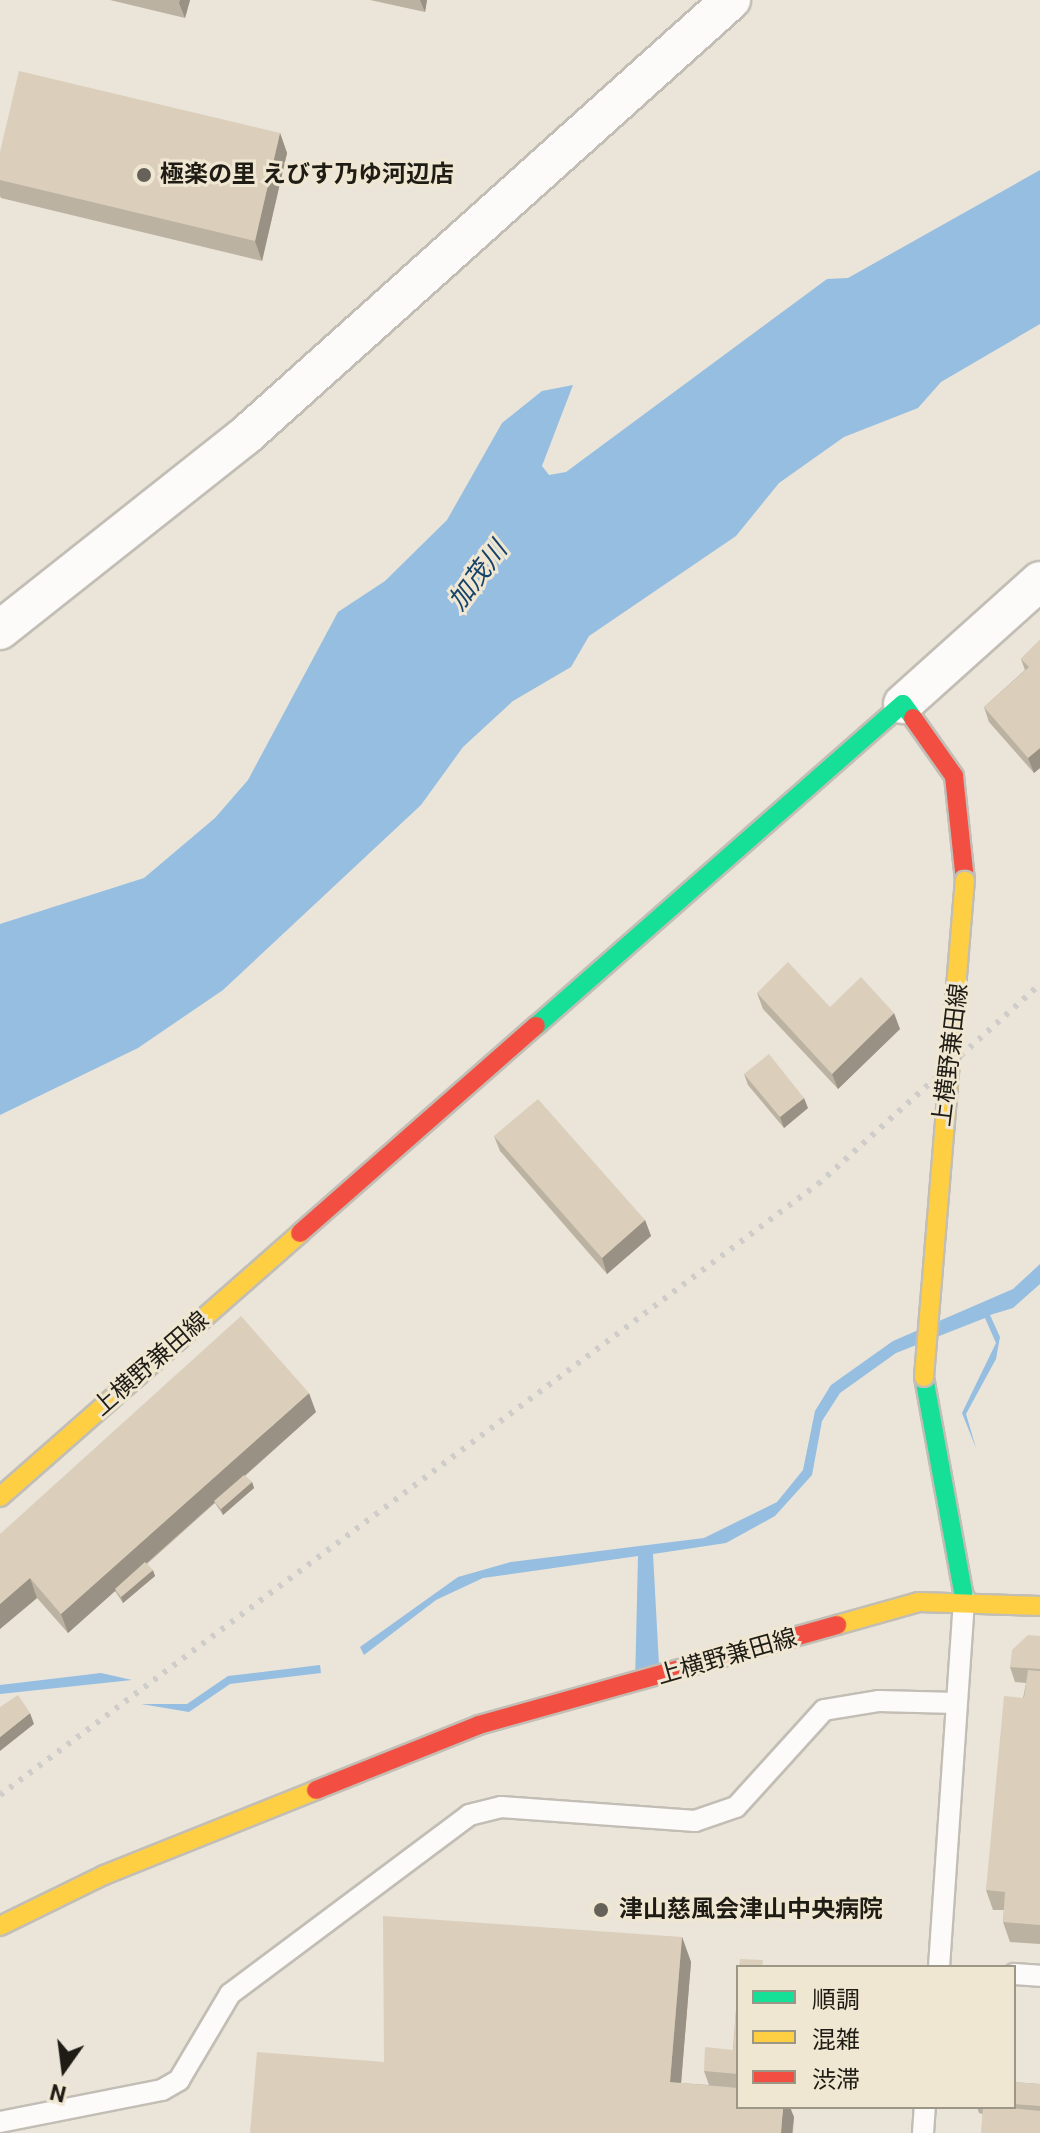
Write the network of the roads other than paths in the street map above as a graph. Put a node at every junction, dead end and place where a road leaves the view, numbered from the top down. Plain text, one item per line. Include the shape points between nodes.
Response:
1 (731, 0) edge
2 (1040, 581) edge
3 (0, 630) edge
4 (903, 704) junction
5 (0, 1497) edge
6 (964, 1598) junction
7 (1040, 1606) edge
8 (956, 1703) junction
9 (0, 1926) edge
10 (939, 1965) edge
11 (1016, 1974) edge
12 (1040, 1976) edge
13 (925, 2109) edge
14 (0, 2122) edge
15 (923, 2133) edge

1 - 3 street via 245,436
2 - 4 street
4 - 5 main road, 上横野兼田線
4 - 6 main road, 上横野兼田線, bridge via 954,776 965,881 924,1377
6 - 7 main road
6 - 8 lane
6 - 9 main road, 上横野兼田線 via 919,1602 479,1725 117,1869
8 - 10 lane
8 - 14 lane via 879,1701 824,1710 736,1807 695,1821 501,1807 469,1815 230,1994 179,2080 162,2090
11 - 12 lane
13 - 15 lane

